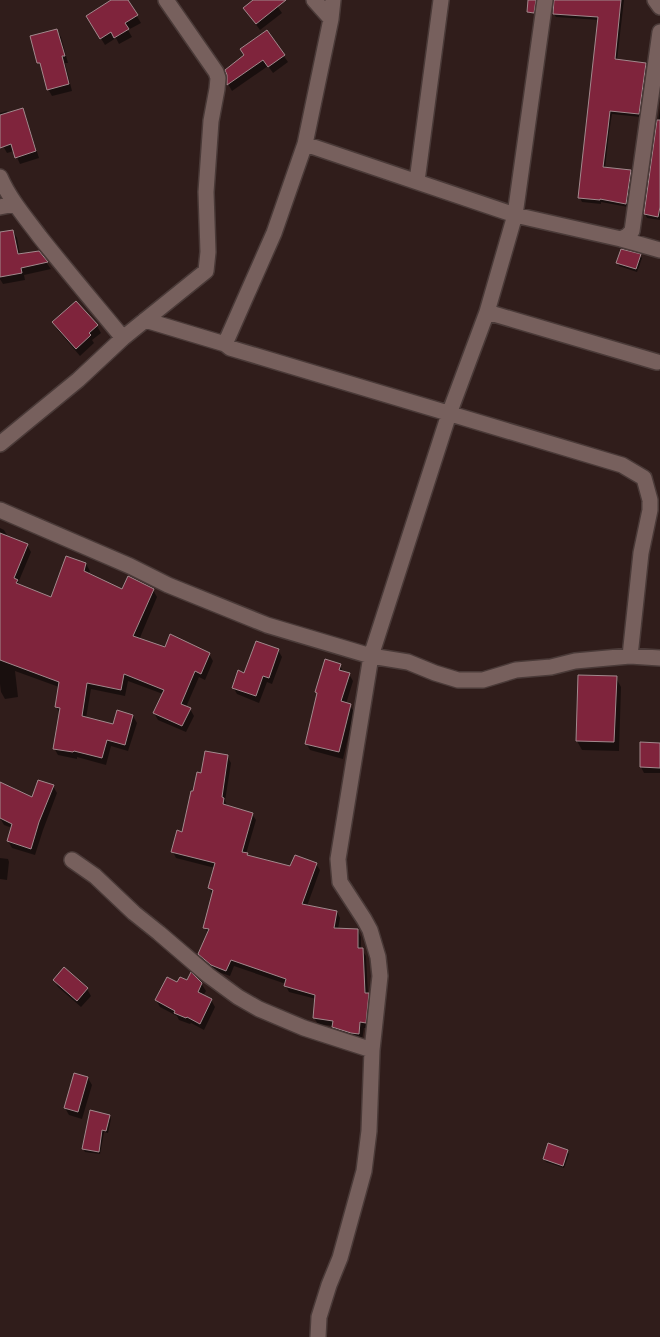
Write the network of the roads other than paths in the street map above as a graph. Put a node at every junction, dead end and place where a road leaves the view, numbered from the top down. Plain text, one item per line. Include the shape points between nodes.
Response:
1 (166, 0) edge
2 (314, 0) edge
3 (334, 0) edge
4 (441, 0) edge
5 (545, 0) edge
6 (655, 0) edge
7 (660, 7) edge
8 (331, 19) junction
9 (660, 32) edge
10 (305, 144) junction
11 (0, 177) edge
12 (417, 181) junction
13 (7, 205) edge
14 (515, 215) junction
15 (621, 240) junction
16 (660, 250) edge
17 (487, 312) junction
18 (145, 320) junction
19 (122, 338) junction
20 (225, 344) junction
21 (656, 362) dead end
22 (449, 414) junction
23 (0, 444) edge
24 (0, 510) edge
25 (371, 656) junction
26 (630, 656) junction
27 (660, 658) edge
28 (72, 860) dead end
29 (372, 1050) junction
30 (318, 1337) edge

1 - 18 street via 218,78 206,192 208,252 206,271
2 - 8 street
3 - 8 street
4 - 12 street
5 - 14 street
6 - 7 street
8 - 10 street
9 - 15 street via 632,231
10 - 12 street
10 - 20 street via 274,233
11 - 13 street
12 - 14 street
13 - 19 street via 56,257
14 - 15 street
14 - 17 street
15 - 16 street
17 - 21 street
17 - 22 street
18 - 19 street
18 - 20 street
19 - 23 street via 78,380
20 - 22 street
22 - 25 street
22 - 26 street via 622,465 644,478 650,510 641,553
24 - 25 street via 267,625
25 - 26 street via 408,662 458,680 483,680 516,670
25 - 29 street via 338,859 340,882 370,930 378,957 380,976
26 - 27 street
28 - 29 street via 238,997 304,1028
29 - 30 street via 364,1170 340,1258 319,1317

